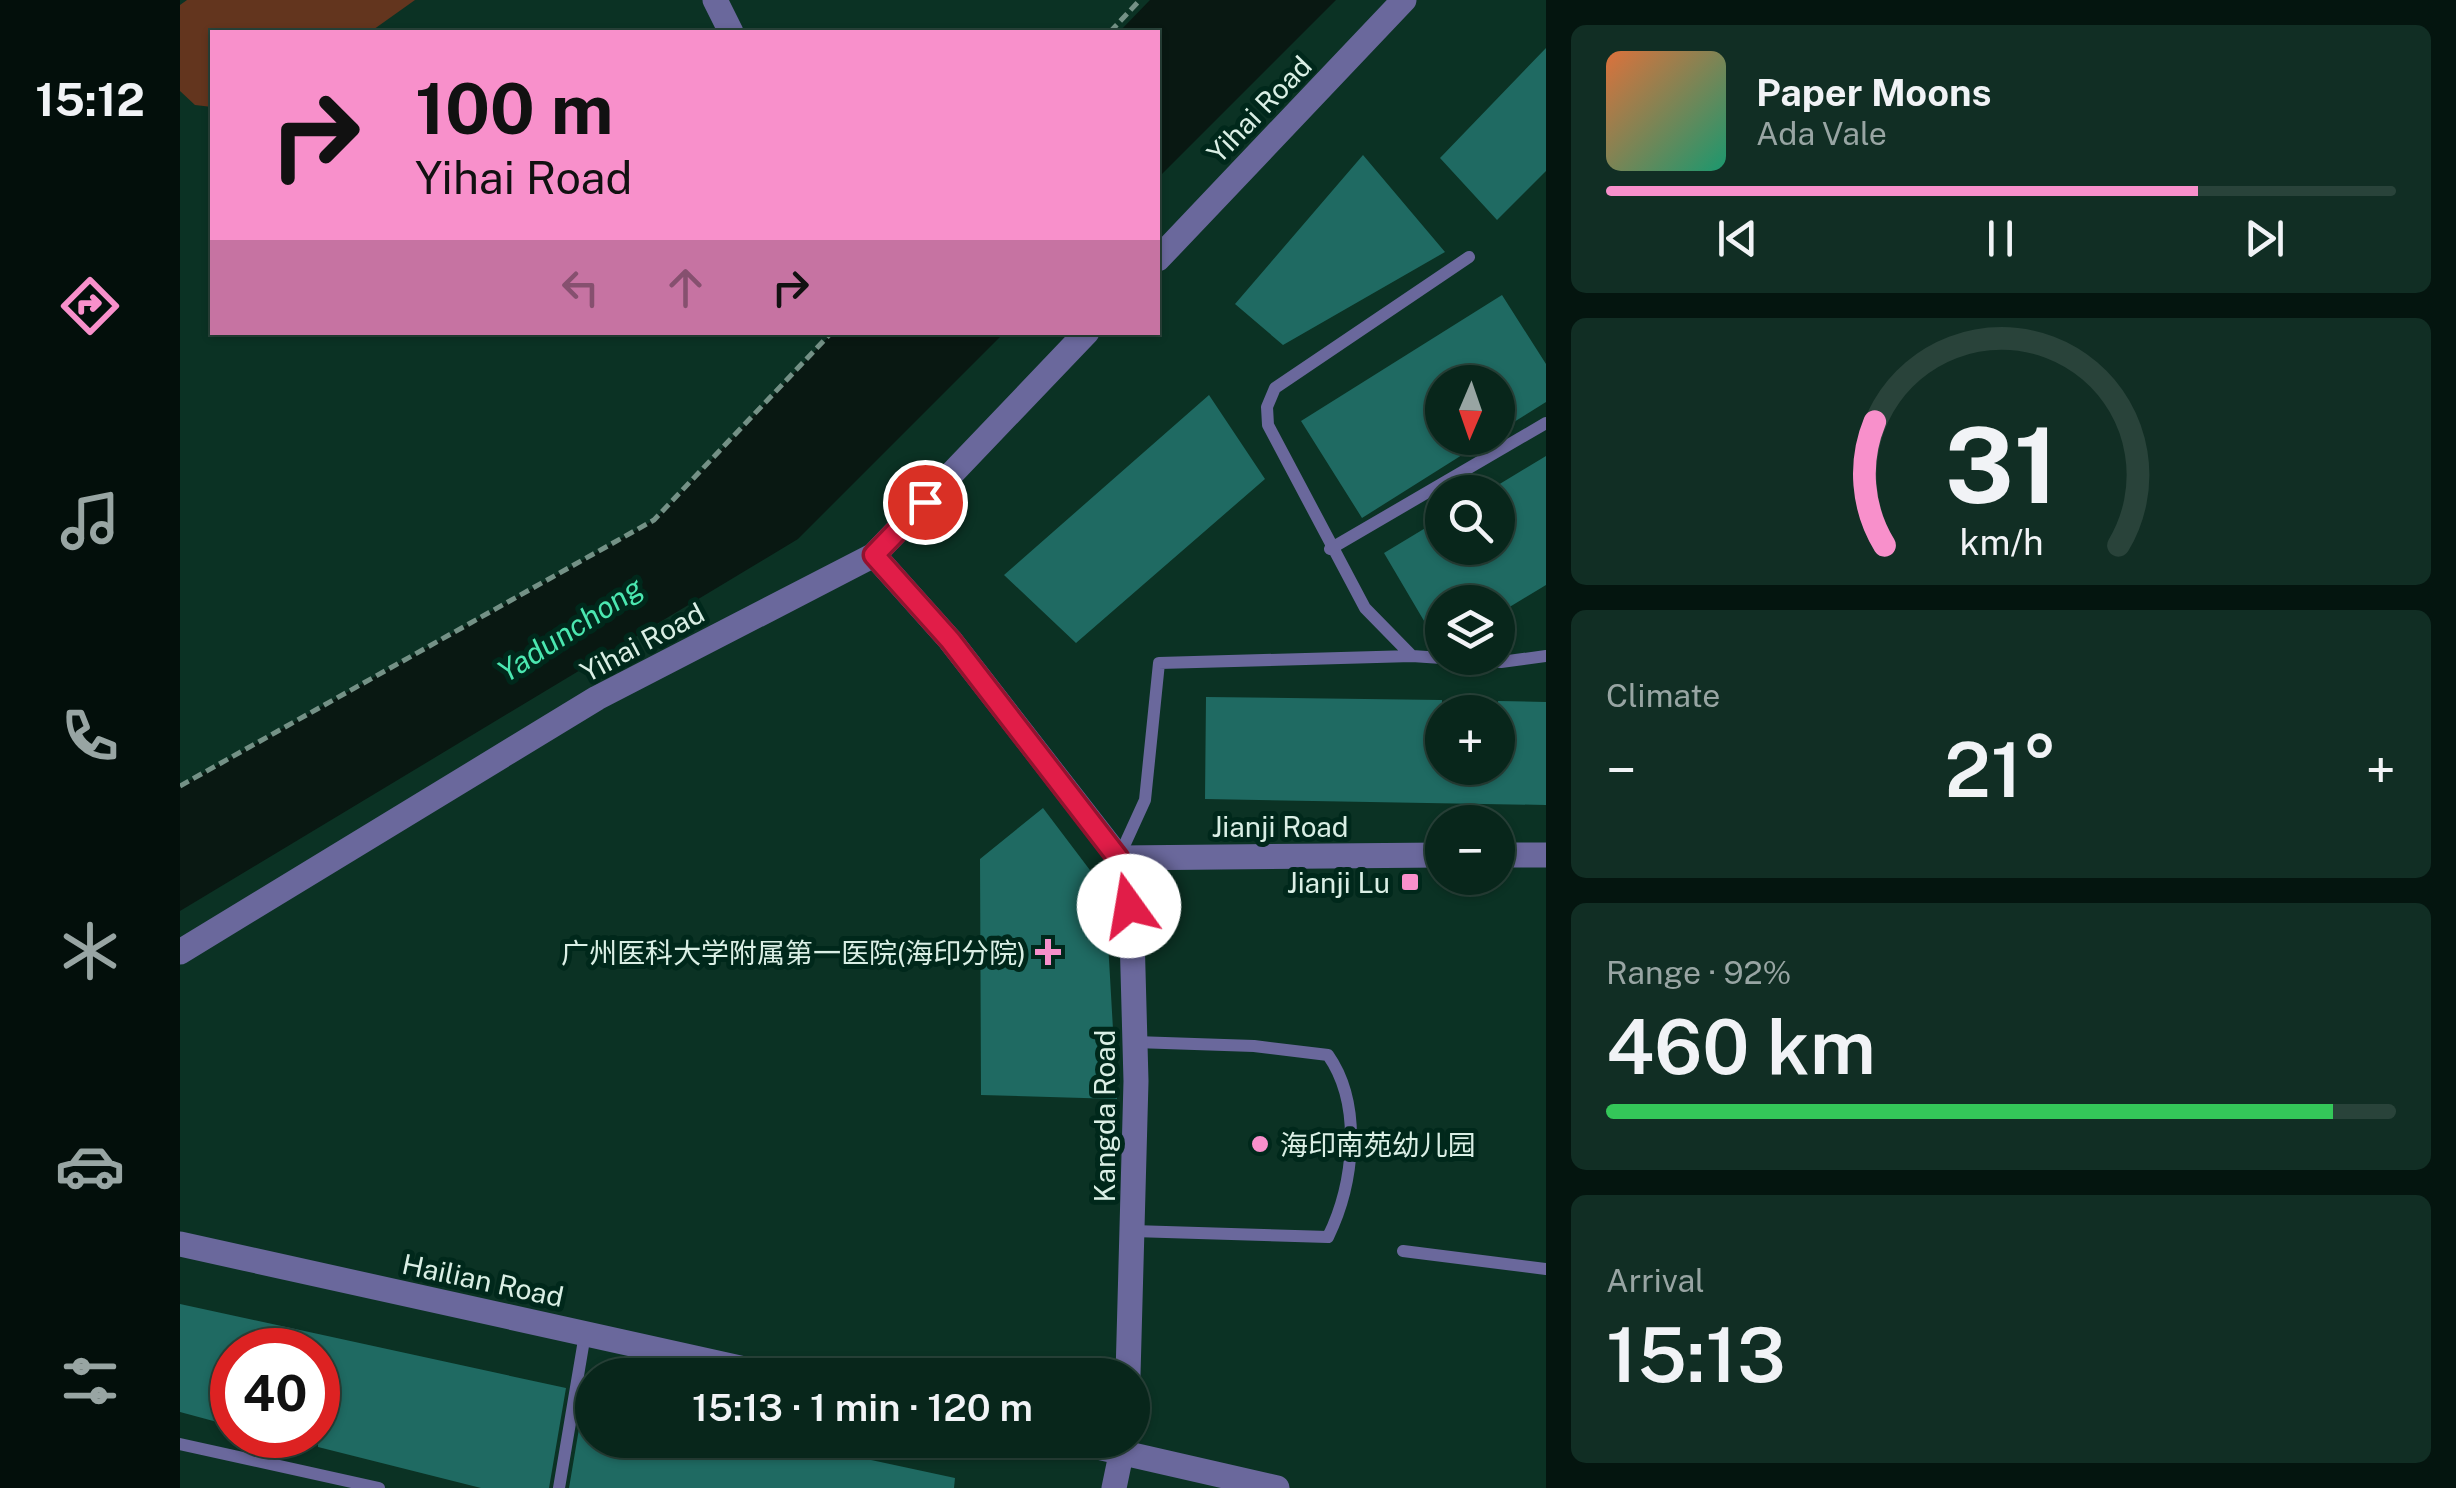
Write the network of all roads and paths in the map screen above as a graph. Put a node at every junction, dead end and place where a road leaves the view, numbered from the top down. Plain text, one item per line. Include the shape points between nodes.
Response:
1 (715, 0) edge
2 (1140, 0) edge
3 (1404, 0) edge
4 (730, 30) edge
5 (1112, 30) edge
6 (1160, 257) edge
7 (1468, 257) dead end
8 (829, 335) edge
9 (1084, 335) edge
10 (1546, 423) edge
11 (1330, 548) junction
12 (874, 555) junction
13 (1412, 656) junction
14 (1546, 656) edge
15 (180, 786) edge
16 (1546, 854) edge
17 (1425, 855) edge
18 (1515, 855) edge
19 (1118, 858) junction
20 (180, 952) edge
21 (1135, 1042) junction
22 (1133, 1231) junction
23 (180, 1244) edge
24 (1404, 1251) dead end
25 (1546, 1269) edge
26 (585, 1334) junction
27 (694, 1358) edge
28 (1129, 1358) edge
29 (180, 1444) edge
30 (1150, 1453) edge
31 (1121, 1458) edge
32 (335, 1483) edge
33 (378, 1488) edge
34 (559, 1488) edge
35 (1114, 1488) edge
36 (1277, 1488) edge

1 - 4 street
2 - 5 path
3 - 6 street, Yihai Road
7 - 11 lane via 1275,388 1266,407 1268,425
8 - 15 path via 654,520
9 - 12 street, Yihai Road
10 - 11 lane
11 - 13 lane via 1365,608
12 - 19 street via 950,640
12 - 20 street, Yihai Road via 598,698
13 - 14 lane via 1501,662
13 - 19 lane via 1159,664 1144,800
16 - 18 street
17 - 19 street, Jianji Road
19 - 21 street, Kangda Road via 1132,934
21 - 22 street, Kangda Road
21 - 22 lane via 1328,1055 1341,1074 1350,1126 1343,1202 1328,1237
22 - 28 street, Kangda Road
23 - 26 street, Hailian Road
24 - 25 lane
26 - 27 street, Hailian Road
26 - 34 lane
29 - 32 lane
30 - 36 street
31 - 35 street
32 - 33 lane

